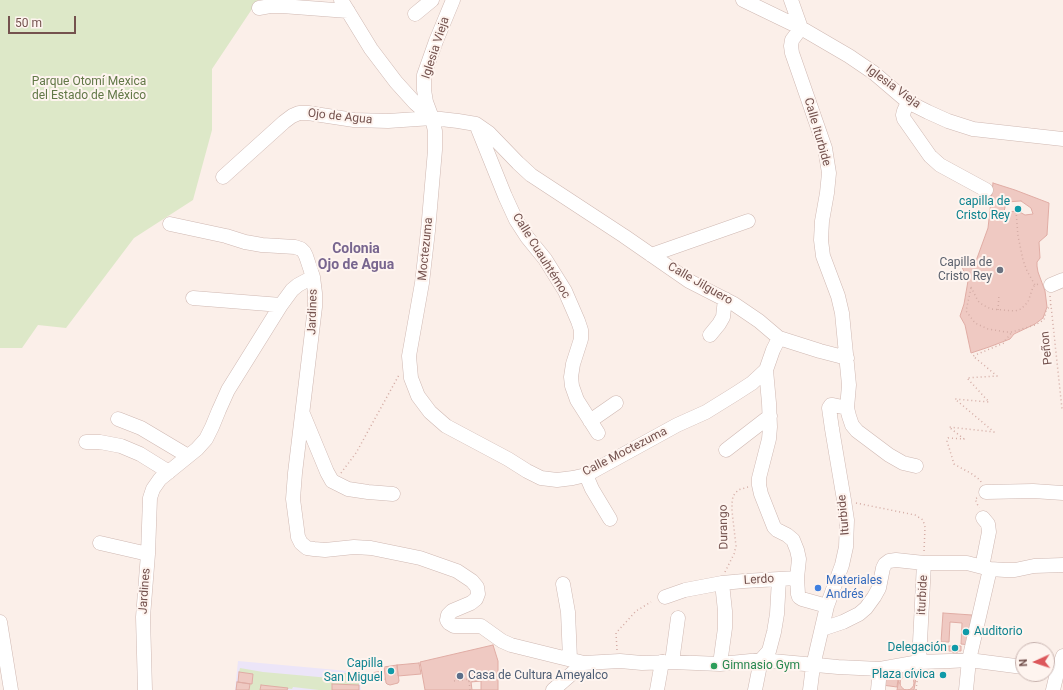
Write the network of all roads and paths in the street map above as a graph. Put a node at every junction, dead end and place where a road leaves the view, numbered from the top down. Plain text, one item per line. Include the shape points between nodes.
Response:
1 (432, 0) edge
2 (453, 0) edge
3 (742, 0) edge
4 (791, 0) edge
5 (344, 6) edge
6 (259, 8) dead end
7 (415, 14) dead end
8 (801, 28) junction
9 (908, 102) junction
10 (432, 118) junction
11 (476, 124) junction
12 (1063, 139) edge
13 (223, 177) dead end
14 (986, 190) dead end
15 (1016, 211) dead end
16 (748, 221) dead end
17 (170, 224) dead end
18 (651, 255) junction
19 (313, 277) junction
20 (1057, 282) edge
21 (1035, 285) junction
22 (999, 294) dead end
23 (193, 298) dead end
24 (725, 299) junction
25 (1051, 304) junction
26 (281, 305) junction
27 (998, 310) junction
28 (1012, 332) junction
29 (710, 335) dead end
30 (779, 338) junction
31 (409, 356) junction
32 (847, 358) junction
33 (766, 370) junction
34 (411, 378) joint
35 (616, 403) dead end
36 (848, 408) junction
37 (1063, 408) edge
38 (302, 412) junction
39 (770, 416) junction
40 (118, 419) dead end
41 (86, 442) dead end
42 (726, 450) dead end
43 (188, 456) junction
44 (916, 466) dead end
45 (169, 472) junction
46 (586, 475) junction
47 (332, 481) junction
48 (759, 485) junction
49 (986, 492) junction
50 (1063, 492) edge
51 (393, 494) dead end
52 (844, 500) junction
53 (983, 518) joint
54 (610, 519) dead end
55 (100, 543) dead end
56 (148, 554) junction
57 (924, 563) junction
58 (1063, 565) edge
59 (986, 568) junction
60 (797, 578) junction
61 (779, 579) junction
62 (722, 583) junction
63 (563, 584) dead end
64 (665, 597) dead end
65 (651, 602) dead end
66 (827, 606) junction
67 (678, 618) dead end
68 (0, 622) edge
69 (822, 629) junction
70 (1063, 656) edge
71 (761, 660) junction
72 (969, 660) junction
73 (577, 661) junction
74 (620, 661) junction
75 (667, 662) junction
76 (919, 662) junction
77 (720, 664) junction
78 (1015, 665) edge
79 (813, 666) junction
80 (880, 668) junction
81 (1056, 672) edge
82 (480, 680) dead end
83 (454, 681) dead end
84 (470, 681) junction
85 (11, 690) edge
86 (145, 690) edge
87 (470, 690) edge
88 (553, 690) edge
89 (657, 690) edge
90 (755, 690) edge
91 (810, 690) edge
92 (878, 690) edge
93 (916, 690) edge
94 (966, 690) edge
95 (1053, 690) edge

1 - 7 street
2 - 10 street, Iglesia Vieja via 424,75 426,102
3 - 8 street, Iglesia Vieja
4 - 8 street
5 - 6 street
5 - 10 street via 396,82
8 - 9 street, Iglesia Vieja via 874,73
8 - 32 street, Calle Iturbide via 792,40 791,46 825,148 829,173 821,240 823,256 842,313
9 - 12 street, Iglesia Vieja via 948,121 973,129
9 - 14 street via 904,119 930,156 940,165
10 - 11 street, Calle Jilguero
10 - 13 street, Ojo de Agua via 354,120 300,113 284,122
10 - 31 street, Moctezuma via 435,131 428,231
11 - 18 street, Calle Jilguero via 489,133 531,175
11 - 35 street, Calle Cuauhtémoc via 516,220 565,291 578,321 581,338 571,377 577,400 594,427
15 - 21 path via 1023,260
16 - 18 street
17 - 19 street via 245,242 295,247 304,252
18 - 24 street, Calle Jilguero via 690,281
19 - 26 street, Jardines via 292,290
19 - 38 street, Jardines via 315,307
20 - 21 path
20 - 25 path, Peñon via 1049,289
21 - 27 path via 1028,302 1021,309
22 - 27 path
23 - 26 street
24 - 29 street via 723,317
24 - 30 street, Calle Jilguero via 759,321
25 - 28 path via 1044,320
25 - 37 path, Peñon
26 - 43 street, Jardines via 228,390 206,439
27 - 28 path via 978,301 971,287 966,311 975,323 988,329
28 - 49 path via 1004,343 973,356 997,376 967,378 989,402 955,399 994,432 949,427 964,439 948,438 954,464 980,480
30 - 32 street
30 - 33 street
31 - 34 street, Moctezuma
31 - 47 path via 356,454
32 - 36 street
33 - 39 street
33 - 46 street, Calle Moctezuma via 752,383 706,412
34 - 46 street, Calle Moctezuma via 418,396 430,412 446,426 527,471 541,478 557,480
36 - 44 street via 852,425 857,431 889,455 903,463
36 - 52 street, Iturbide via 833,405 829,410
38 - 47 street
38 - 73 street, Jardines via 293,499 296,527 301,543 314,550 371,548 420,558 457,571 472,581 477,587 478,594 471,603 452,611 448,615 449,623 454,626 481,626 511,645
39 - 42 street
39 - 48 street via 769,439
40 - 43 street via 141,428
41 - 45 street via 121,446 140,454
43 - 45 street, Jardines
45 - 56 street, Jardines via 160,479 150,498
46 - 54 street
47 - 51 street via 348,488
48 - 60 street via 772,522 777,530 793,540 799,559
48 - 62 path, Durango via 742,488 733,496 736,546
49 - 50 street
49 - 53 path via 975,499
52 - 57 path, iturbide via 915,515 923,520
52 - 66 street, Iturbide via 847,520 846,547
53 - 59 street via 988,524 989,532
55 - 56 street
56 - 86 street, Jardines via 143,617
57 - 59 street via 961,562
57 - 69 street via 889,561 883,568 879,588 866,608 843,622
57 - 76 street, iturbide
58 - 59 street via 1010,570
59 - 72 street
60 - 61 street, Lerdo
60 - 66 street via 799,597
61 - 62 street, Lerdo
61 - 71 street via 774,632 769,650
62 - 64 street, Lerdo via 685,590
62 - 77 street via 725,628
63 - 73 street
65 - 74 path via 636,611 616,633
66 - 69 street, Iturbide
67 - 75 street
68 - 85 street
69 - 79 street, Iturbide
70 - 81 street
71 - 77 street
71 - 79 street
71 - 90 street
72 - 76 street
72 - 78 street
72 - 94 street
73 - 74 street
73 - 88 street
74 - 75 street via 642,664
75 - 77 street
75 - 89 street
76 - 80 street
76 - 93 path
79 - 80 street
79 - 91 street, Iturbide
80 - 92 street
81 - 95 street
82 - 84 path
83 - 84 path
84 - 87 path

